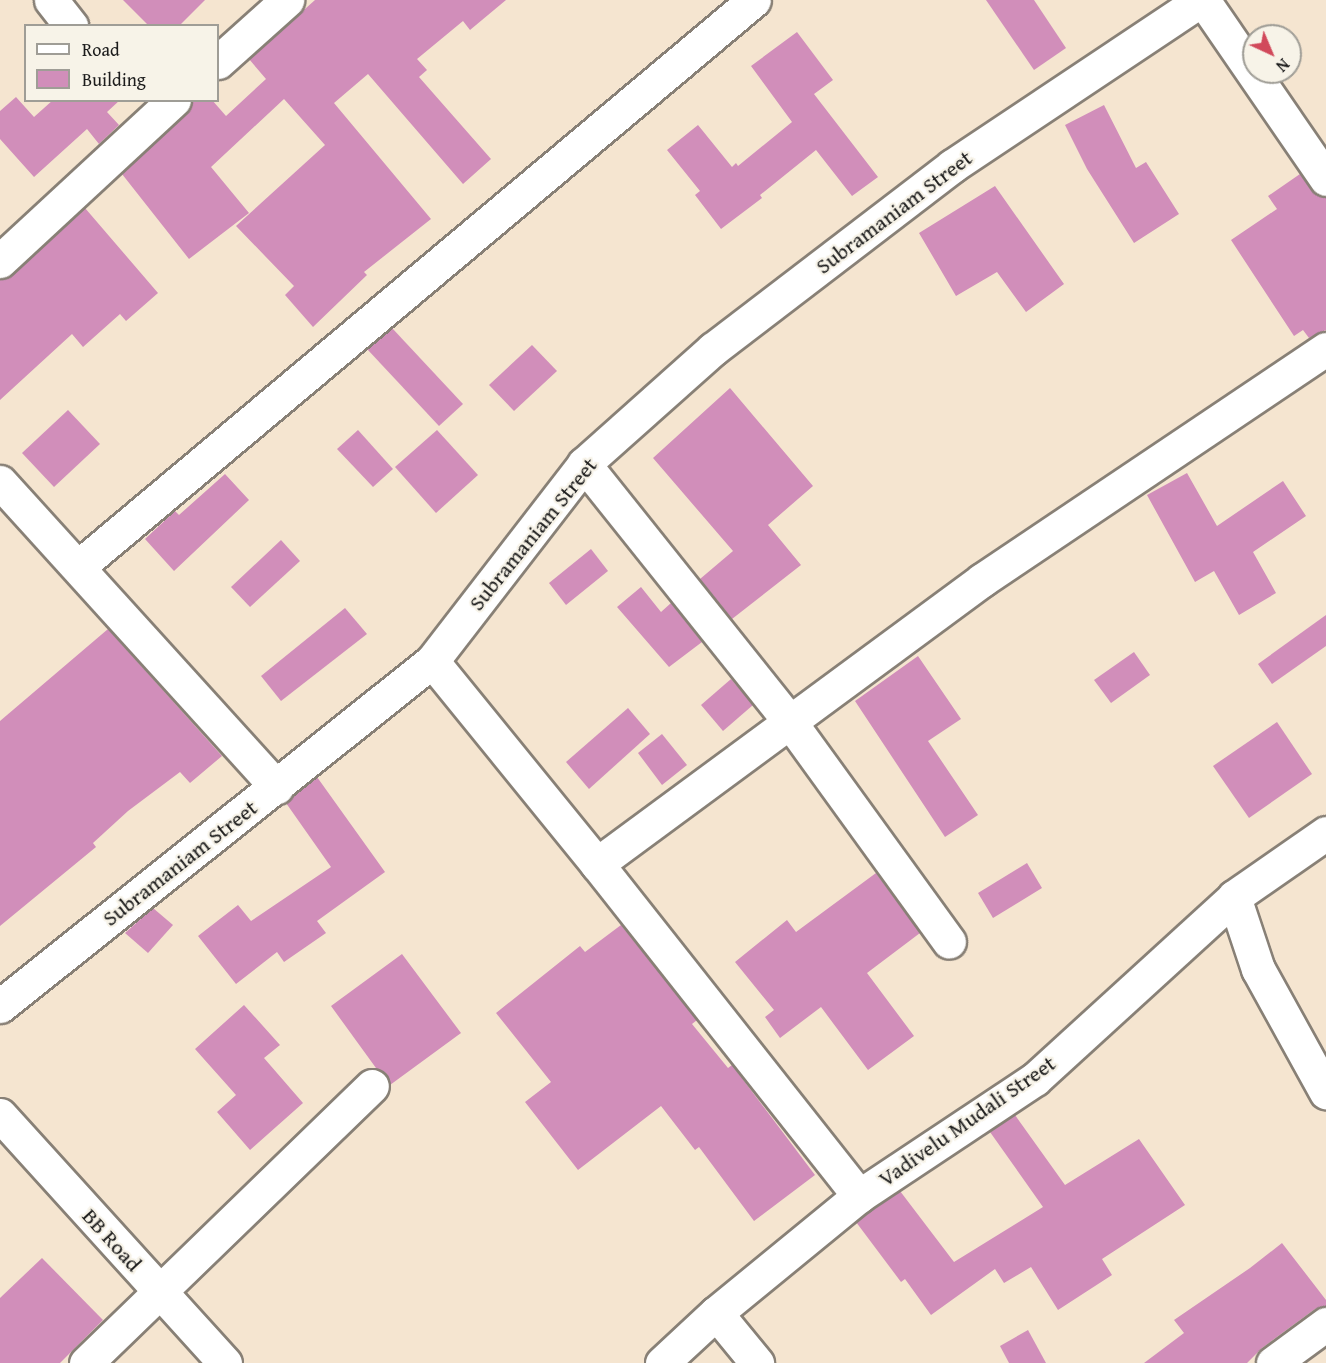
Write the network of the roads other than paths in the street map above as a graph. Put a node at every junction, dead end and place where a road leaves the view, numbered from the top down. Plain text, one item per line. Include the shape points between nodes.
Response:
1 (51, 0) edge
2 (287, 0) edge
3 (754, 0) edge
4 (1202, 0) edge
5 (69, 24) edge
6 (219, 61) edge
7 (168, 102) edge
8 (140, 112) edge
9 (1326, 179) edge
10 (0, 261) edge
11 (1326, 349) edge
12 (584, 464) junction
13 (0, 482) edge
14 (78, 567) junction
15 (432, 661) junction
16 (790, 722) junction
17 (277, 787) junction
18 (1326, 833) edge
19 (597, 864) junction
20 (1234, 897) junction
21 (949, 942) dead end
22 (0, 1006) edge
23 (372, 1086) dead end
24 (1326, 1092) edge
25 (0, 1115) edge
26 (859, 1196) junction
27 (160, 1293) junction
28 (716, 1313) junction
29 (1326, 1323) edge
30 (86, 1363) edge
31 (225, 1363) edge
32 (662, 1363) edge
33 (757, 1363) edge
34 (1273, 1363) edge

1 - 5 street
2 - 6 street
3 - 14 street
4 - 9 street
4 - 12 street, Subramaniam Street via 952,166 713,349
7 - 8 street
8 - 10 street
11 - 16 street via 982,580
12 - 15 street, Subramaniam Street
12 - 16 street
13 - 14 street
14 - 17 street
15 - 17 street, Subramaniam Street
15 - 19 street
16 - 19 street
16 - 21 street
17 - 22 street, Subramaniam Street
18 - 20 street, Vadivelu Mudali Street
19 - 26 street
20 - 24 street via 1258,969
20 - 26 street, Vadivelu Mudali Street via 1035,1079
23 - 27 street
25 - 27 street, BB Road
26 - 28 street, Vadivelu Mudali Street
27 - 30 street
27 - 31 street, BB Road
28 - 32 street, Vadivelu Mudali Street
28 - 33 street
29 - 34 street

